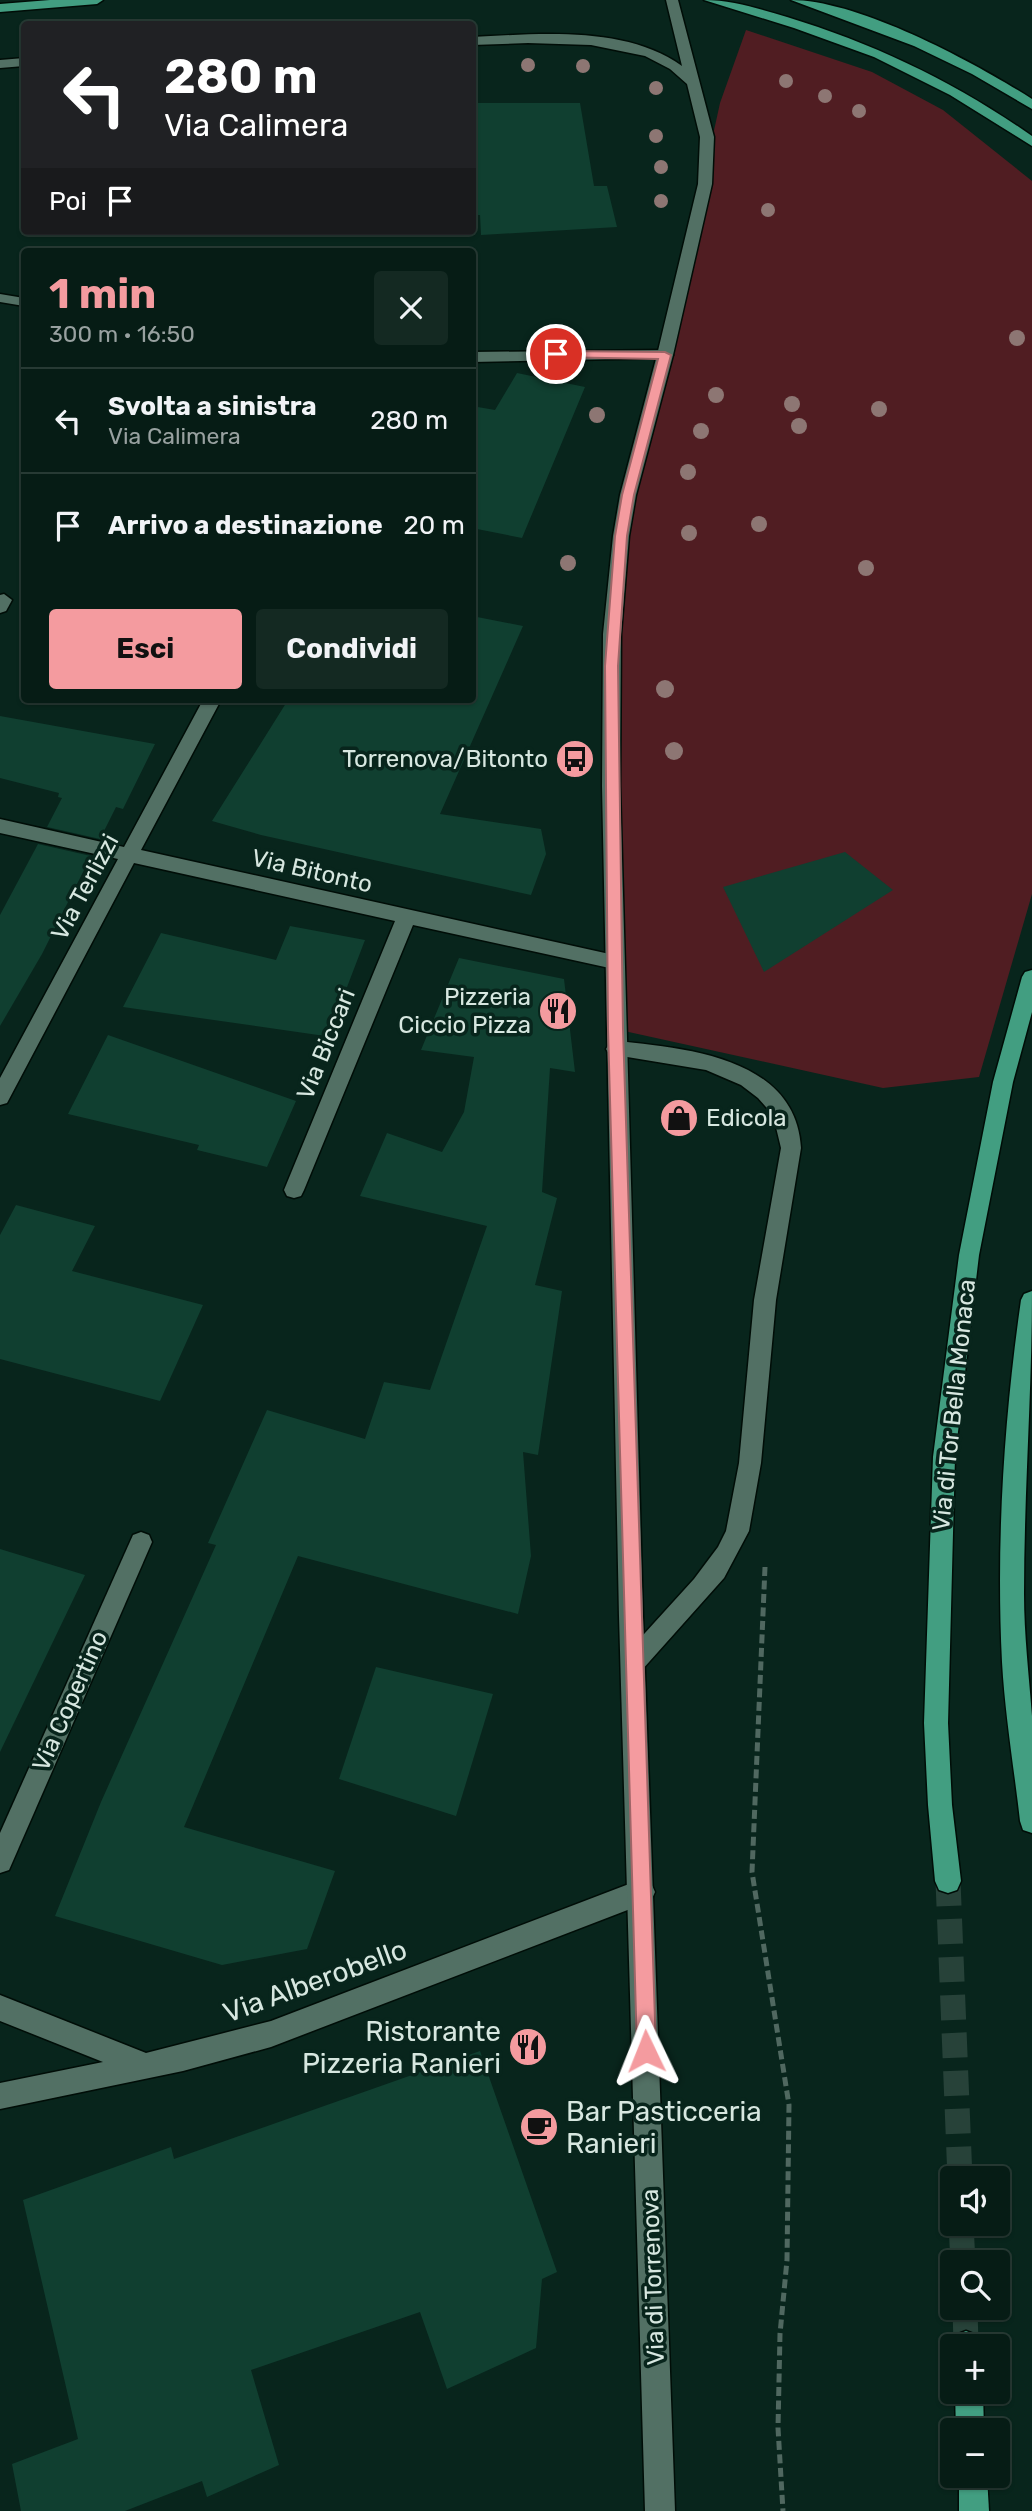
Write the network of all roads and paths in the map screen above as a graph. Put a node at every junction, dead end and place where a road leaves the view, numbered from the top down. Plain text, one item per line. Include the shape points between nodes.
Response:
1 (97, 0) edge
2 (672, 0) edge
3 (710, 0) edge
4 (797, 0) edge
5 (0, 8) edge
6 (476, 41) edge
7 (21, 62) edge
8 (0, 64) edge
9 (695, 84) junction
10 (1032, 105) edge
11 (1032, 142) edge
12 (0, 298) edge
13 (21, 302) edge
14 (665, 355) junction
15 (476, 357) edge
16 (210, 703) edge
17 (0, 826) edge
18 (131, 853) junction
19 (406, 918) junction
20 (614, 962) junction
21 (1032, 977) edge
22 (616, 1049) junction
23 (0, 1097) edge
24 (294, 1190) dead end
25 (1032, 1300) edge
26 (141, 1542) dead end
27 (733, 1543) junction
28 (633, 1663) junction
29 (1032, 1821) edge
30 (0, 1861) edge
31 (948, 1881) tunnel mouth
32 (642, 1892) junction
33 (0, 2008) edge
34 (145, 2065) junction
35 (0, 2096) edge
36 (973, 2488) edge
37 (660, 2511) edge
38 (783, 2511) edge
39 (974, 2511) edge

1 - 5 main road
2 - 9 street, Via di Torrenova
3 - 11 main road via 803,24 904,64 974,101
4 - 10 main road via 913,40 969,66
6 - 9 street via 551,38 602,42 662,60
7 - 8 street
9 - 14 street, Via di Torrenova via 707,136 705,184
12 - 13 street
14 - 15 street
14 - 20 street, Via di Torrenova via 628,495 616,579 611,732
16 - 18 street, Via Terlizzi
17 - 18 street, Via Bitonto
18 - 19 street, Via Bitonto
18 - 23 street, Via Terlizzi
19 - 20 street, Via Bitonto
19 - 24 street, Via Biccari
20 - 22 street, Via di Torrenova
21 - 31 main road, Via di Tor Bella Monaca via 1003,1082 969,1255 944,1458 936,1723
22 - 27 street via 698,1060 739,1074 767,1093 786,1120 791,1152 765,1301 744,1507
22 - 28 street, Via di Torrenova
25 - 29 main road via 1020,1382 1012,1597 1014,1664
26 - 30 street, Via Copertino
27 - 28 street via 707,1580
27 - 38 path via 765,1550 752,1872 789,2105 778,2428
28 - 32 street, Via di Torrenova
32 - 34 street, Via Alberobello via 305,2022 226,2047
32 - 37 street, Via di Torrenova
33 - 34 street
34 - 35 street, Via Alberobello
36 - 39 main road

